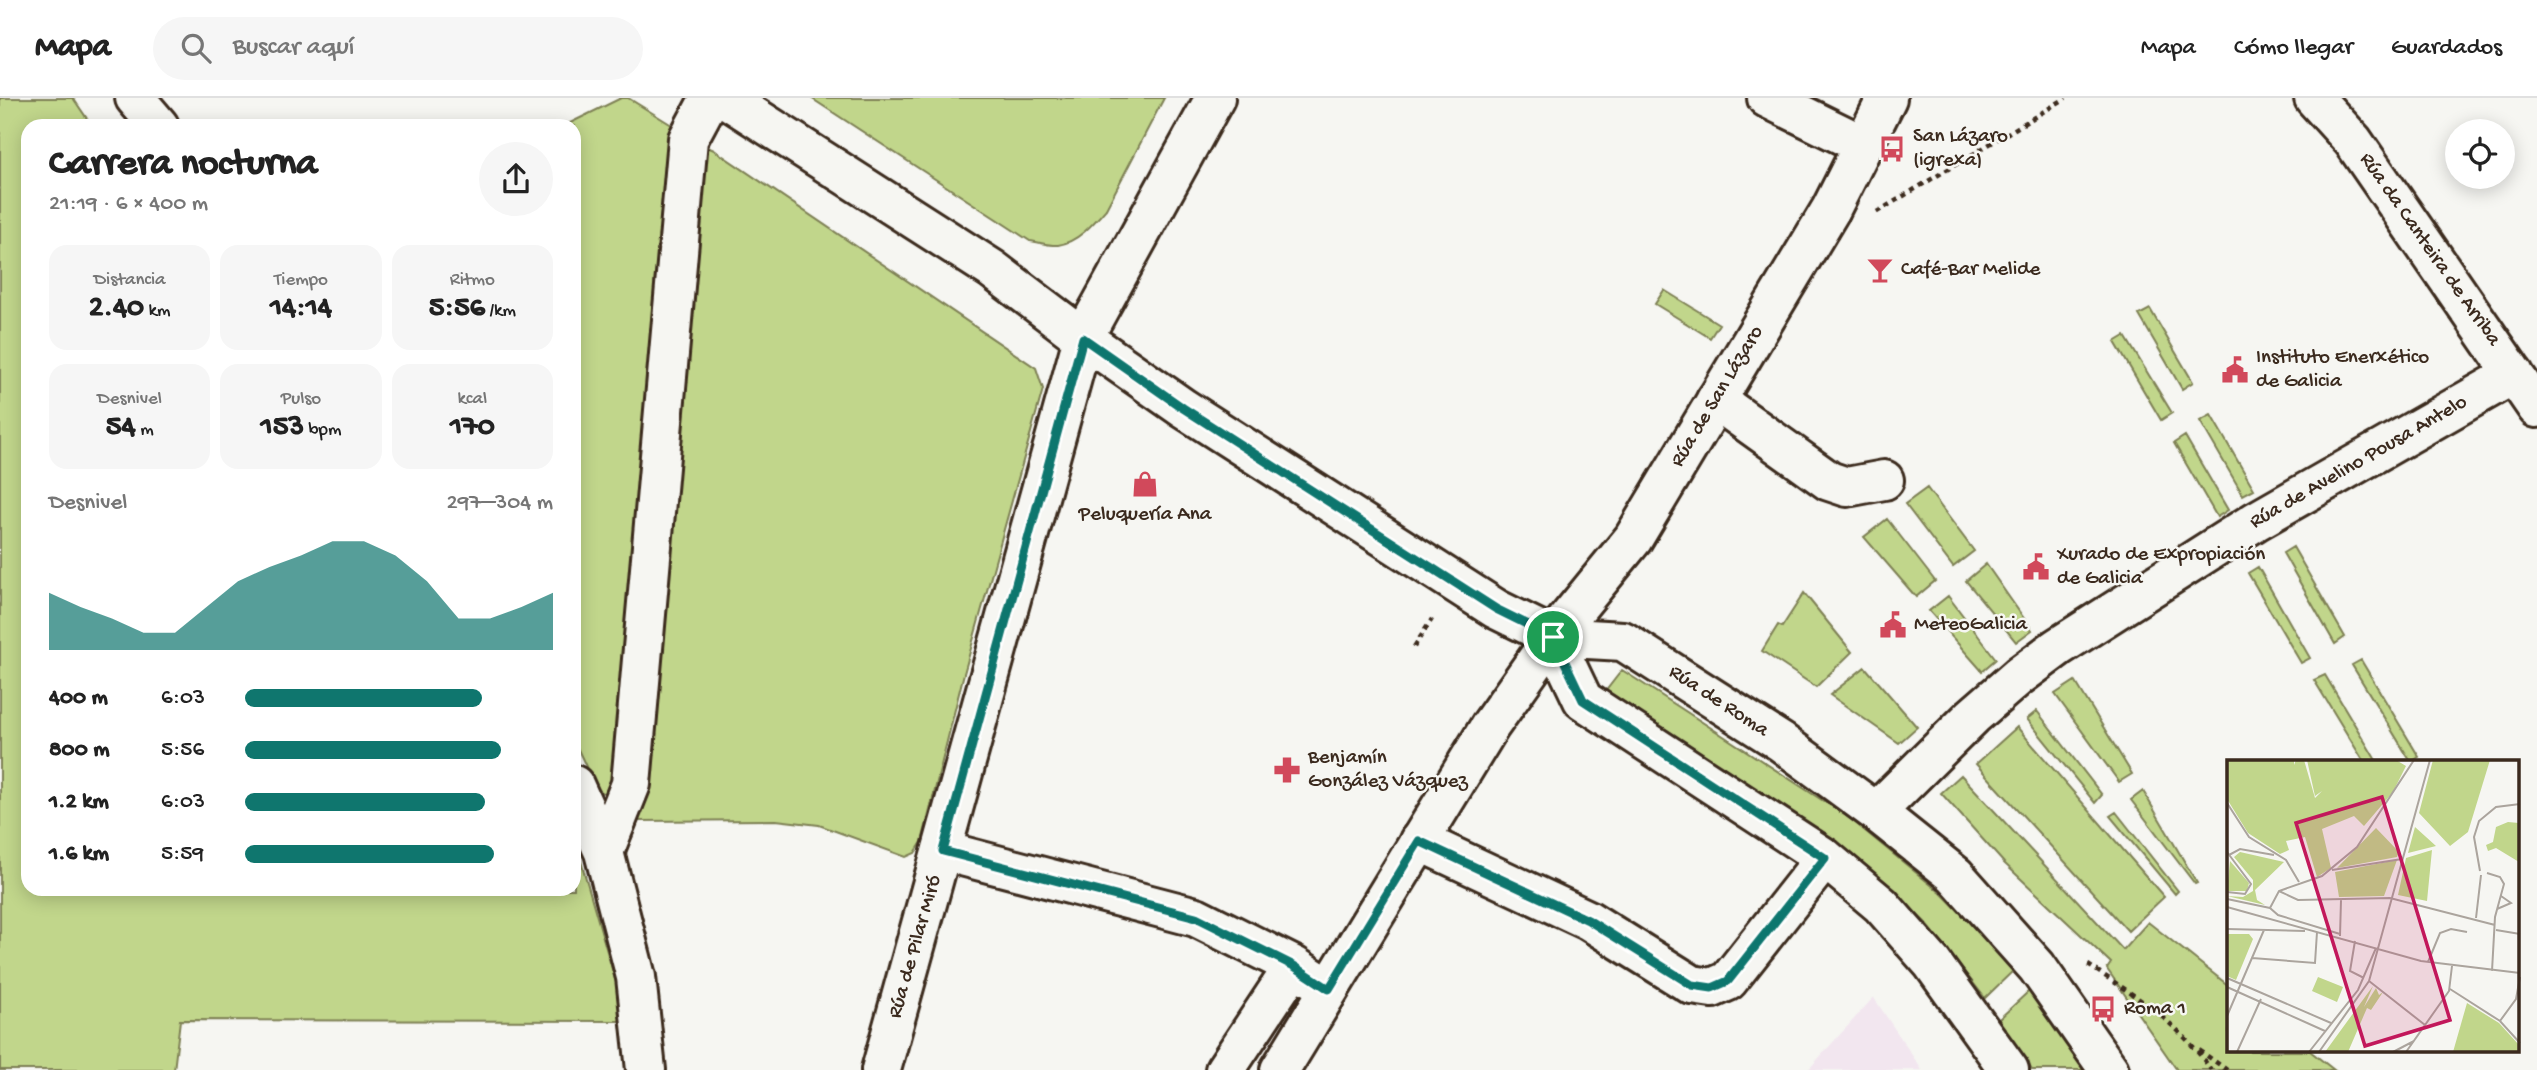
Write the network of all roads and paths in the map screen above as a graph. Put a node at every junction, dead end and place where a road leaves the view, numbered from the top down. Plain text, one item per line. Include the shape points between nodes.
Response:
1 (135, 98) edge
2 (710, 98) edge
3 (725, 98) edge
4 (1215, 98) edge
5 (1767, 98) edge
6 (1887, 98) edge
7 (2066, 98) edge
8 (2314, 98) edge
9 (153, 119) edge
10 (1863, 145) junction
11 (1867, 218) dead end
12 (1083, 338) junction
13 (2514, 374) junction
14 (1716, 400) junction
15 (2537, 408) edge
16 (1884, 480) dead end
17 (1432, 619) dead end
18 (1553, 637) junction
19 (1414, 647) dead end
20 (581, 801) edge
21 (1876, 812) junction
22 (1419, 841) junction
23 (943, 851) junction
24 (604, 852) junction
25 (1825, 858) junction
26 (2087, 964) dead end
27 (1294, 966) junction
28 (1329, 989) junction
29 (2197, 1049) junction
30 (646, 1070) edge
31 (881, 1070) edge
32 (1224, 1070) edge
33 (1280, 1070) edge
34 (2009, 1070) edge
35 (2109, 1070) edge
36 (2211, 1070) edge
37 (2227, 1070) edge

1 - 9 street
2 - 24 street via 688,139 631,784
3 - 12 street via 992,269
4 - 12 street, Rúa de Pilar Miró
5 - 10 street
6 - 10 street, Rúa de San Lázaro
7 - 11 path
8 - 13 street, Rúa da Canteira de Arriba via 2353,141
10 - 14 street, Rúa de San Lázaro via 1831,209
12 - 18 street via 1183,408 1496,609
12 - 23 street, Rúa de Pilar Miró
13 - 15 street, Rúa da Canteira de Arriba
13 - 21 street, Rúa de Avelino Pousa Antelo via 2256,521 2058,647 1973,716
14 - 16 street via 1829,481 1847,487
14 - 18 street, Rúa de San Lázaro via 1633,539
17 - 19 path
18 - 21 street, Rúa de Roma via 1623,641 1781,742
18 - 22 street, Rúa de San Lázaro via 1490,726
18 - 25 street via 1583,700
20 - 24 street
21 - 35 street, Rúa de Roma via 1955,875 2037,967
22 - 25 street via 1588,920 1692,985 1712,988 1728,981
22 - 28 street, Rúa de San Lázaro
23 - 27 street via 1196,917
23 - 31 street, Rúa de Pilar Miró
24 - 30 street via 636,977
25 - 34 street via 1881,905 1924,953
26 - 29 path via 2142,1000
27 - 28 street
27 - 32 street
28 - 33 street, Rúa de San Lázaro
29 - 36 path
29 - 37 path

